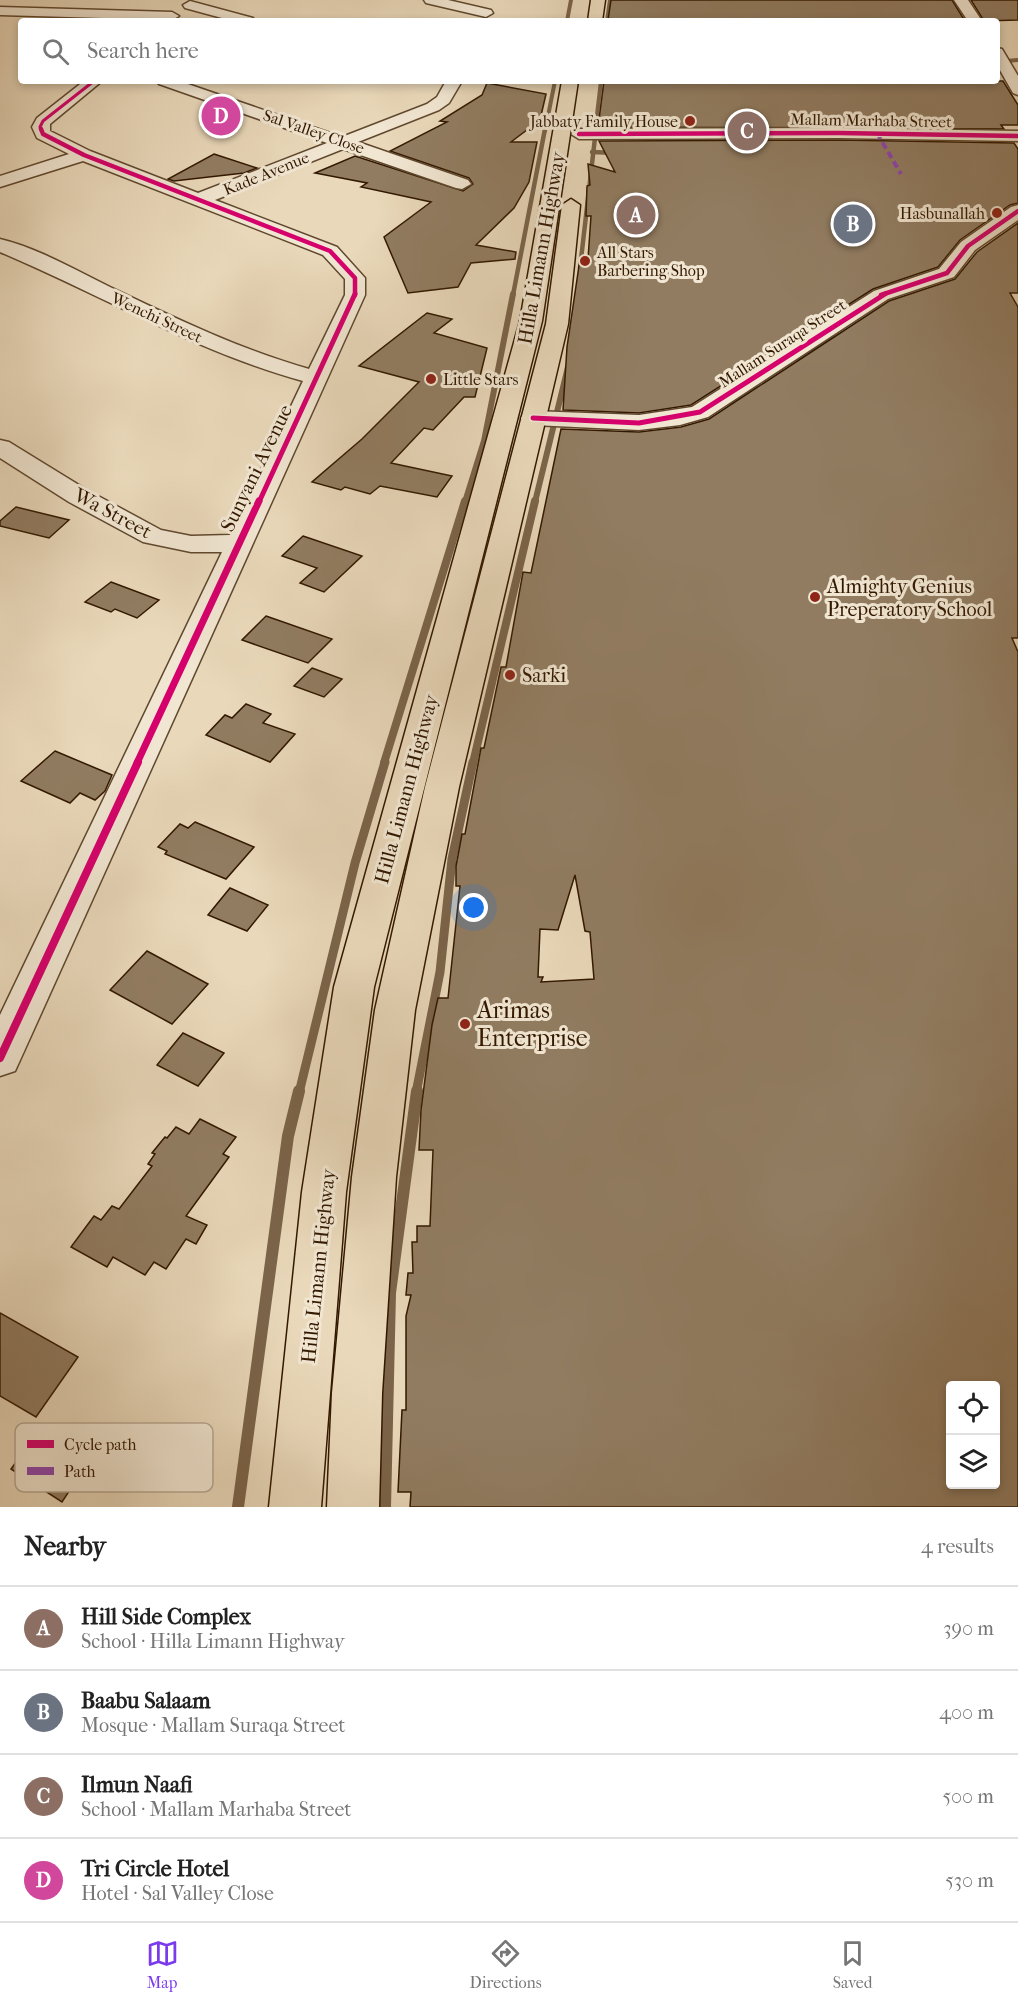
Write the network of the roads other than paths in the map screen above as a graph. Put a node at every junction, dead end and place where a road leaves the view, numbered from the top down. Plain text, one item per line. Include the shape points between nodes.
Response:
1 (431, 0) edge
2 (598, 0) edge
3 (961, 0) edge
4 (192, 3) edge
5 (0, 10) edge
6 (486, 11) edge
7 (169, 18) edge
8 (239, 18) edge
9 (595, 18) edge
10 (973, 18) edge
11 (1000, 56) edge
12 (1018, 58) edge
13 (1000, 59) edge
14 (90, 84) edge
15 (173, 84) edge
16 (452, 84) edge
17 (570, 84) edge
18 (586, 84) edge
19 (1018, 90) edge
20 (579, 134) junction
21 (1018, 136) edge
22 (346, 142) junction
23 (84, 155) junction
24 (0, 182) edge
25 (462, 184) dead end
26 (200, 199) junction
27 (1018, 211) edge
28 (0, 245) edge
29 (318, 378) junction
30 (533, 418) junction
31 (3, 453) edge
32 (238, 543) junction
33 (0, 1058) edge
34 (295, 1507) edge
35 (353, 1507) edge

1 - 6 street
2 - 9 main road
3 - 10 street
4 - 7 street
4 - 8 street
5 - 7 street
11 - 12 street
13 - 19 street
14 - 23 street, Sunyani Avenue via 40,127 54,142
15 - 22 street, Sal Valley Close
16 - 22 street, Kade Avenue via 433,108
17 - 34 main road, Hilla Limann Highway via 531,321 354,987 324,1191
18 - 20 main road, Hilla Limann Highway
20 - 21 street, Mallam Marhaba Street
20 - 30 main road, Hilla Limann Highway via 557,324
22 - 25 street, Sal Valley Close
22 - 26 street, Kade Avenue
23 - 24 street
23 - 26 street, Sunyani Avenue
26 - 29 street, Sunyani Avenue via 330,251 355,278 355,295
27 - 30 street, Mallam Suraqa Street via 960,254 947,273 881,295 700,412 658,421
28 - 29 street, Wenchi Street via 255,361
29 - 32 street, Sunyani Avenue
30 - 35 main road, Hilla Limann Highway via 442,787 395,1010 374,1177 357,1393
31 - 32 street, Wa Street via 153,536 191,544
32 - 33 street, Sunyani Avenue

